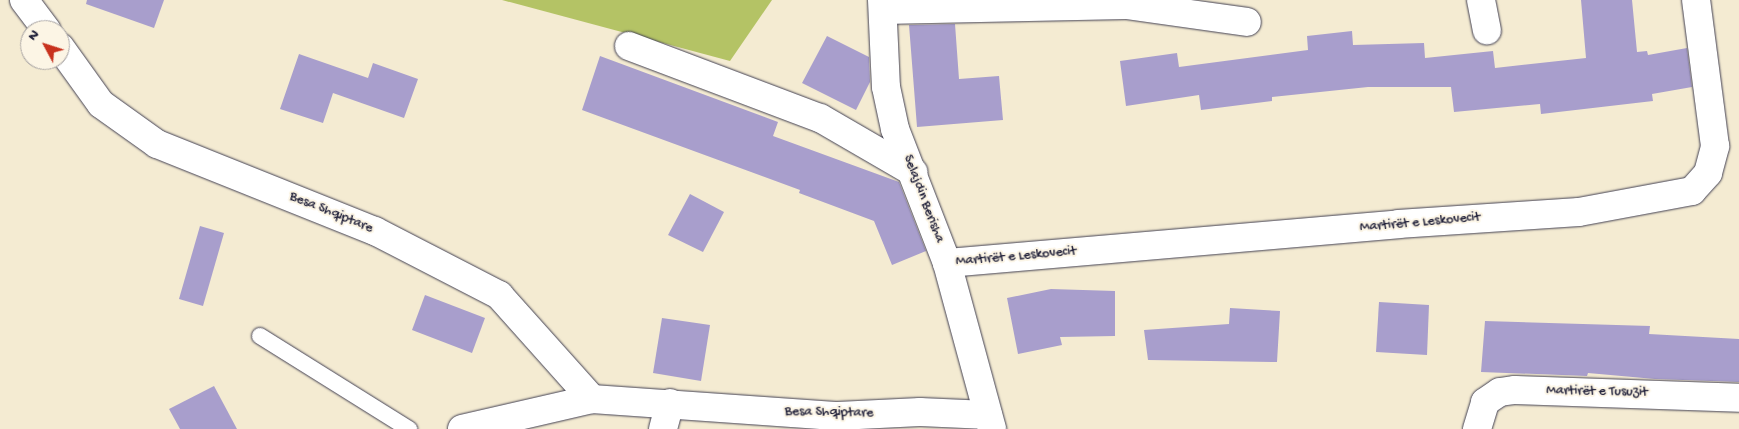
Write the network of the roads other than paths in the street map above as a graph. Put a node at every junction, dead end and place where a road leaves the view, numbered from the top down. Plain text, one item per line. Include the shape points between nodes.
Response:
1 (24, 0) edge
2 (1481, 0) edge
3 (1696, 0) edge
4 (882, 5) edge
5 (39, 20) edge
6 (1247, 22) dead end
7 (1487, 30) dead end
8 (629, 46) dead end
9 (70, 61) edge
10 (912, 172) junction
11 (947, 263) junction
12 (260, 336) dead end
13 (1739, 398) edge
14 (592, 399) junction
15 (670, 403) junction
16 (990, 422) edge
17 (409, 429) edge
18 (462, 429) edge
19 (662, 429) edge
20 (1477, 429) edge

1 - 5 street
2 - 7 street
3 - 11 street, Martirët e Leskovecit via 1715,146 1708,172 1692,191 1579,212 1398,224
4 - 6 street, Selajdin Berisha via 1126,5
4 - 10 street, Selajdin Berisha via 886,87 894,129
8 - 10 street via 820,118
9 - 14 street, Besa Shqiptare via 101,104 156,144 375,231 498,295
10 - 11 street, Selajdin Berisha
11 - 16 street, Selajdin Berisha
12 - 17 lane
13 - 20 street, Martirët e Tusuzit via 1515,390 1500,392 1485,402
14 - 15 street, Besa Shqiptare
14 - 18 street, Besa Shqiptare
15 - 16 street, Besa Shqiptare via 838,416 920,412
15 - 19 street

